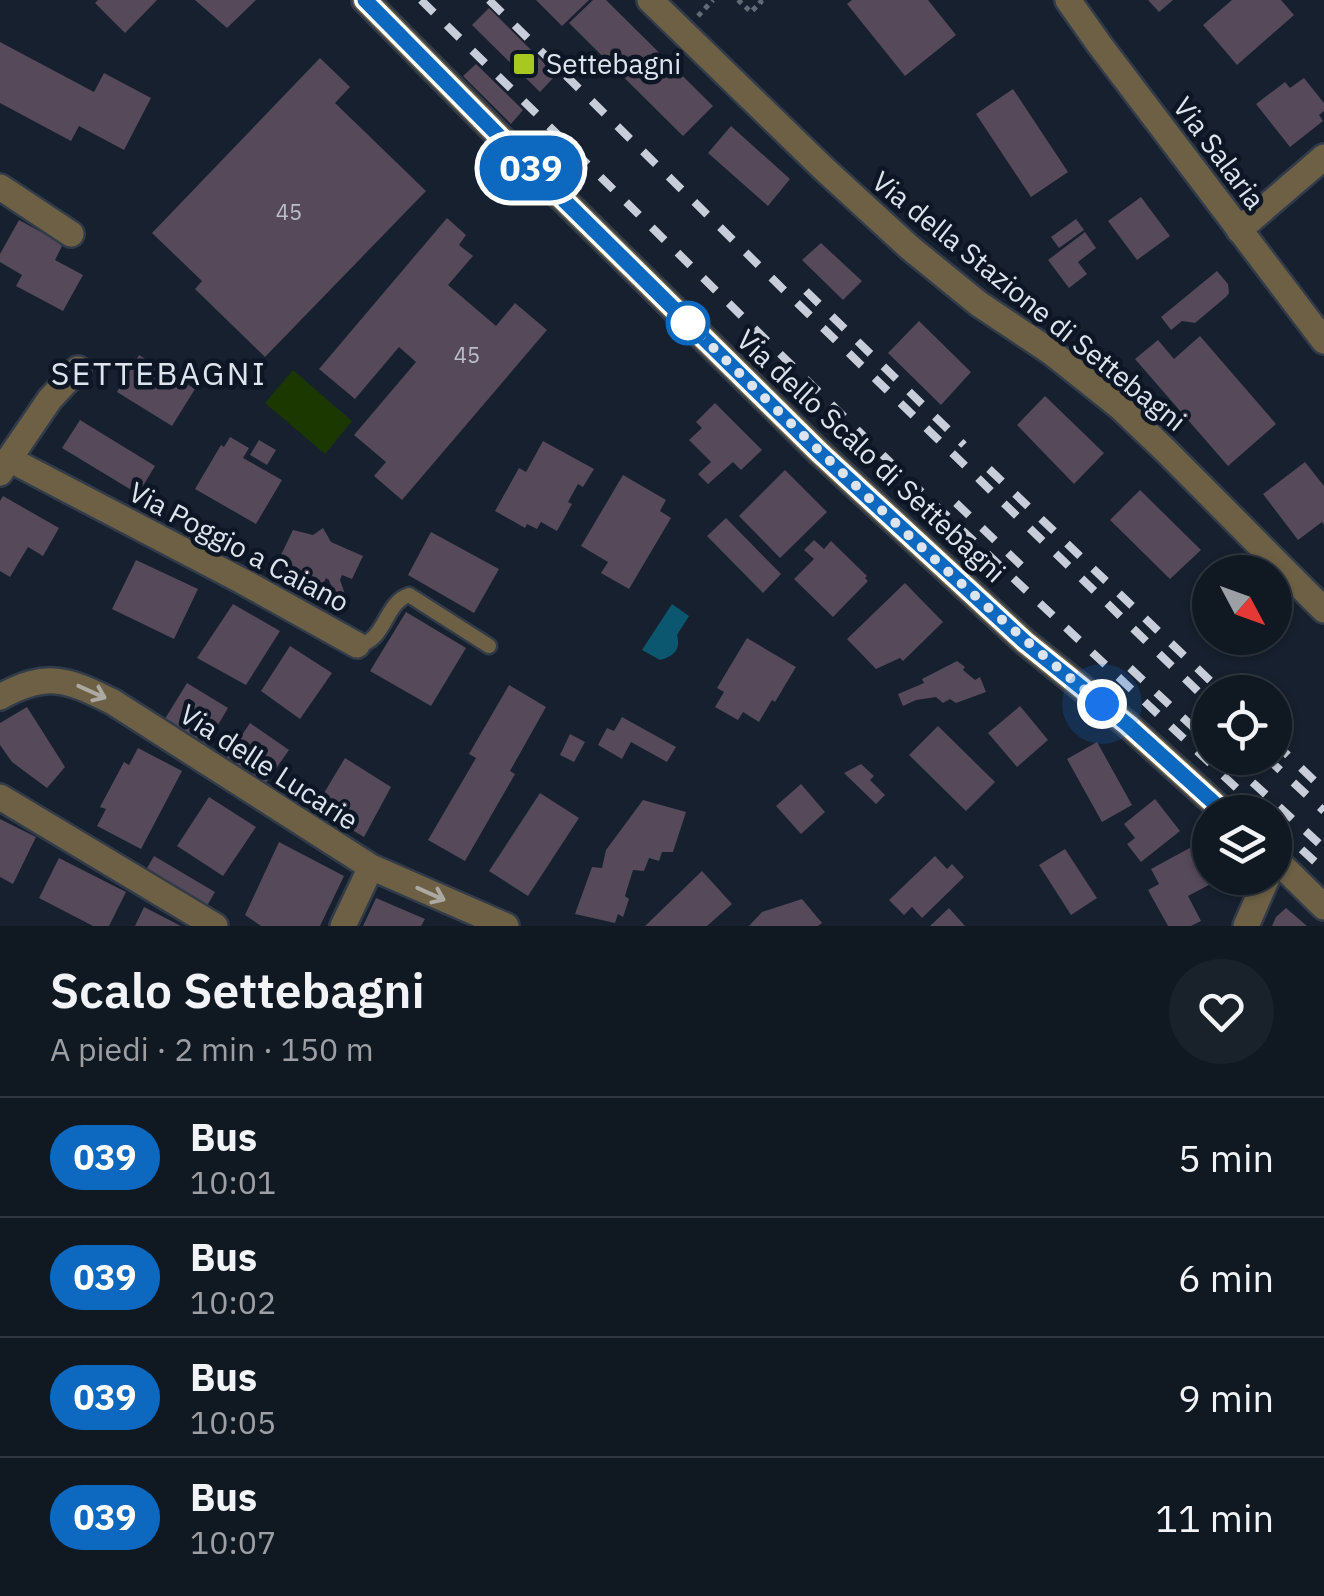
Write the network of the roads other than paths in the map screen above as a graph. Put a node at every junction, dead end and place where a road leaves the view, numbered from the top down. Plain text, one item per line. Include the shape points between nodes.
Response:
1 (365, 0) edge
2 (650, 0) edge
3 (1068, 0) edge
4 (1324, 157) edge
5 (0, 187) edge
6 (1240, 230) junction
7 (71, 234) dead end
8 (1324, 341) edge
9 (78, 369) dead end
10 (4, 466) edge
11 (1324, 610) edge
12 (357, 645) joint
13 (488, 646) dead end
14 (0, 697) edge
15 (1205, 795) edge
16 (0, 797) edge
17 (371, 868) junction
18 (1292, 876) edge
19 (1260, 895) edge
20 (1324, 907) edge
21 (215, 926) edge
22 (343, 926) edge
23 (506, 926) edge
24 (1246, 926) edge

1 - 15 street, Via dello Scalo di Settebagni via 819,452 1025,642
2 - 11 street, Via della Stazione di Settebagni via 909,247 1120,407
3 - 6 street, Via Salaria
4 - 6 street
5 - 7 street
6 - 8 street, Via Salaria
9 - 10 street
10 - 12 street, Via Poggio a Caiano via 242,581
12 - 13 lane, Via Poggio a Caiano via 373,640 399,598 409,595
14 -> 17 street, Via delle Lucarie via 53,680 90,690
16 - 21 street
17 - 22 street
17 -> 23 street, Via delle Lucarie
18 - 20 street
19 - 24 street

